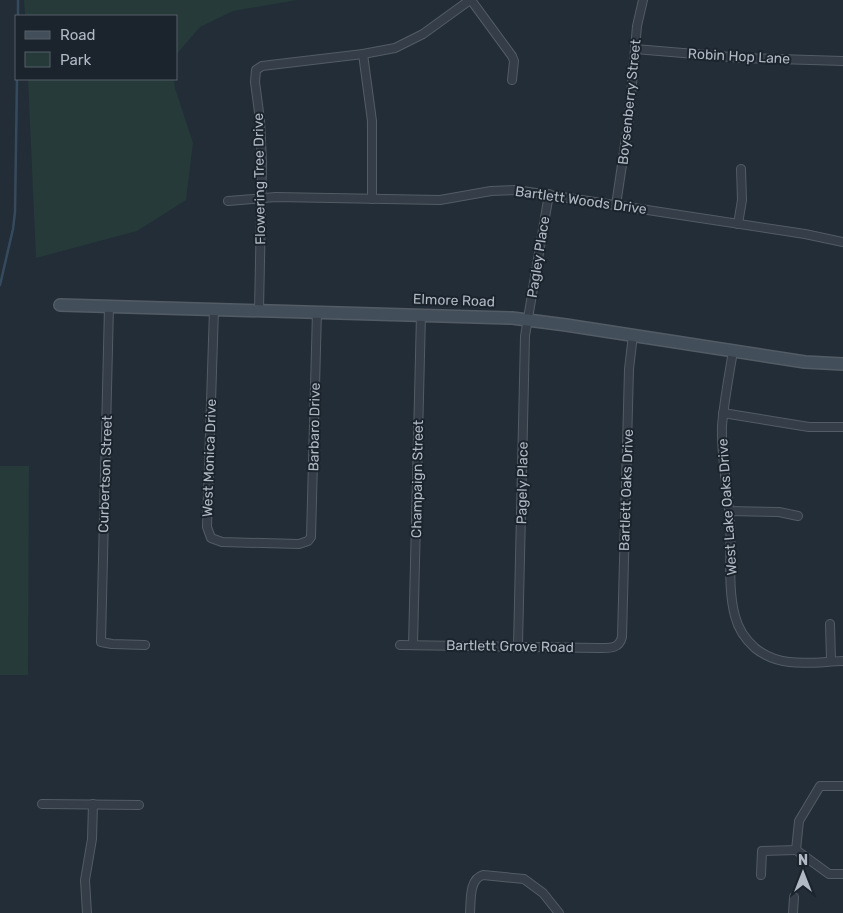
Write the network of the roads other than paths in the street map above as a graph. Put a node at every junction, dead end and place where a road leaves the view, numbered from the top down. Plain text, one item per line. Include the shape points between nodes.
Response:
1 (471, 0) edge
2 (643, 0) edge
3 (635, 49) junction
4 (363, 54) junction
5 (843, 61) edge
6 (512, 80) dead end
7 (742, 169) dead end
8 (549, 194) junction
9 (260, 199) junction
10 (372, 199) junction
11 (228, 201) dead end
12 (616, 205) junction
13 (738, 224) junction
14 (843, 242) edge
15 (60, 305) dead end
16 (109, 306) junction
17 (214, 309) junction
18 (259, 310) junction
19 (317, 311) junction
20 (421, 314) junction
21 (528, 320) junction
22 (633, 335) junction
23 (733, 351) junction
24 (843, 364) edge
25 (723, 413) junction
26 (843, 427) edge
27 (729, 511) junction
28 (798, 516) dead end
29 (308, 542) joint
30 (830, 624) dead end
31 (145, 645) dead end
32 (400, 645) dead end
33 (413, 645) junction
34 (618, 645) joint
35 (518, 646) junction
36 (831, 661) junction
37 (843, 661) edge
38 (843, 786) edge
39 (42, 804) dead end
40 (93, 804) junction
41 (138, 805) dead end
42 (796, 850) junction
43 (843, 874) edge
44 (761, 875) dead end
45 (794, 897) dead end
46 (87, 913) edge
47 (470, 913) edge
48 (559, 913) edge
49 (793, 913) edge

1 - 4 street, Flowering Tree Drive via 416,39 395,48
1 - 6 street via 512,56
2 - 3 street, Boysenberry Street
3 - 5 street, Robin Hop Lane via 743,58
3 - 12 street, Boysenberry Street via 628,131
4 - 9 street, Flowering Tree Drive via 262,66 256,70 262,152
4 - 10 street via 372,121
7 - 13 street
8 - 10 street, Bartlett Woods Drive via 502,190 440,200
8 - 12 street, Bartlett Woods Drive
8 - 21 street, Pagley Place
9 - 10 street, Bartlett Woods Drive
9 - 11 street, Bartlett Woods Drive
9 - 18 street, Flowering Tree Drive
12 - 13 street, Bartlett Woods Drive
13 - 14 street, Bartlett Woods Drive
15 - 16 street, Elmore Road
16 - 17 street, Elmore Road
16 - 31 street, Curbertson Street via 102,642
17 - 18 street, Elmore Road
17 - 29 street, West Monica Drive via 208,534 222,542
18 - 19 street, Elmore Road
19 - 20 street, Elmore Road
19 - 29 street, Barbaro Drive via 312,530
20 - 21 street, Elmore Road
20 - 33 street, Champaign Street
21 - 22 street, Elmore Road
21 - 35 street, Pagely Place via 525,336
22 - 23 street, Elmore Road
22 - 34 street, Bartlett Oaks Drive via 629,368 622,638
23 - 24 street, Elmore Road
23 - 25 street, West Lake Oaks Drive
25 - 26 street via 809,427
25 - 27 street, West Lake Oaks Drive via 722,456
27 - 28 street via 779,512
27 - 36 street, West Lake Oaks Drive via 732,598 734,613 745,637 763,653 784,662
30 - 36 street
32 - 33 street, Bartlett Grove Road
33 - 35 street, Bartlett Grove Road
34 - 35 street, Bartlett Grove Road via 614,648
36 - 37 street
38 - 42 street via 820,786 799,821
39 - 40 street
40 - 41 street
40 - 46 street via 85,880
42 - 43 street via 829,874
42 - 44 street via 762,851
45 - 49 street
47 - 48 street via 473,886 478,876 483,875 524,879 542,893

